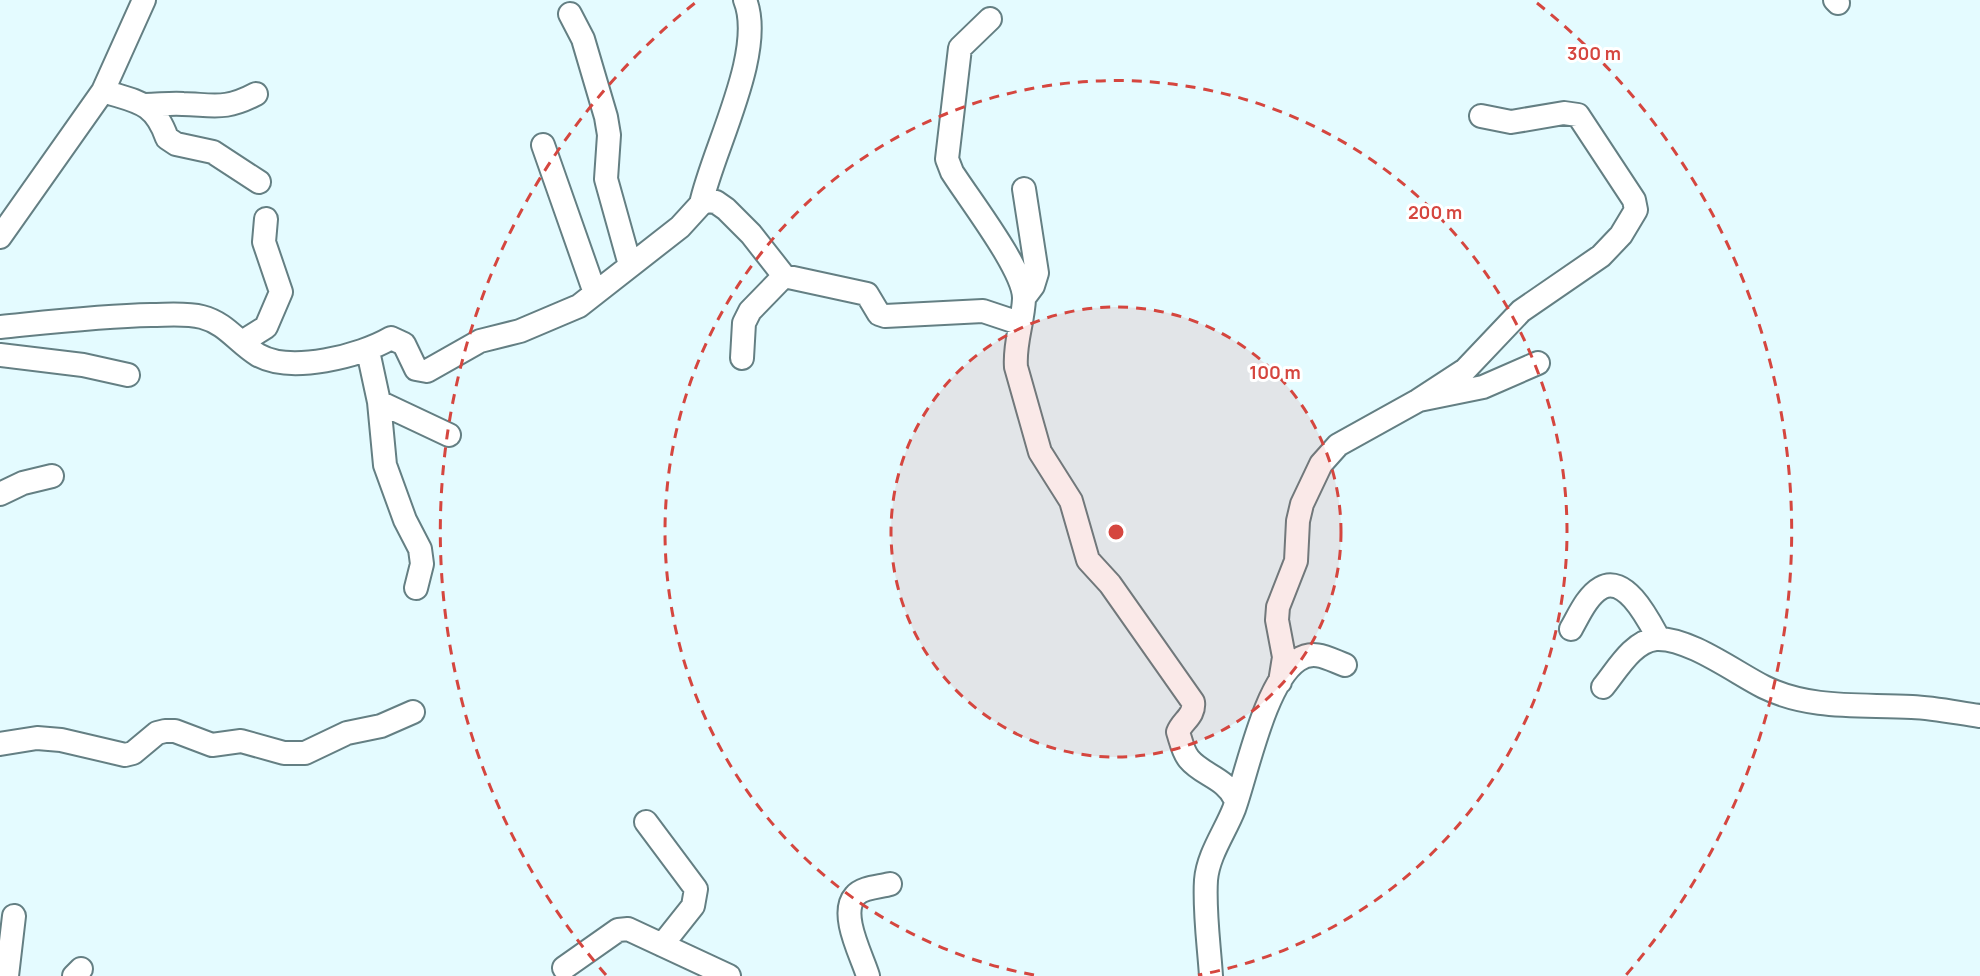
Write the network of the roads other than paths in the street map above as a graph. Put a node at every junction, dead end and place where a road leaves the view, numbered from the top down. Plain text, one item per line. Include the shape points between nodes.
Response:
1 (144, 0) edge
2 (745, 0) edge
3 (570, 14) dead end
4 (990, 19) dead end
5 (103, 91) junction
6 (256, 94) dead end
7 (145, 105) junction
8 (1481, 116) dead end
9 (543, 145) dead end
10 (259, 182) dead end
11 (1024, 189) dead end
12 (701, 204) junction
13 (266, 219) dead end
14 (0, 237) edge
15 (630, 266) junction
16 (784, 276) junction
17 (595, 293) junction
18 (1024, 298) junction
19 (1020, 323) junction
20 (0, 327) edge
21 (242, 342) junction
22 (368, 351) junction
23 (0, 355) edge
24 (742, 358) dead end
25 (1538, 363) dead end
26 (128, 375) dead end
27 (1419, 400) junction
28 (380, 402) junction
29 (449, 435) dead end
30 (52, 476) dead end
31 (0, 494) edge
32 (416, 588) dead end
33 (1571, 629) dead end
34 (1659, 639) junction
35 (1345, 665) dead end
36 (1280, 682) junction
37 (1603, 687) dead end
38 (413, 712) dead end
39 (1980, 716) edge
40 (0, 744) edge
41 (1235, 799) junction
42 (646, 822) dead end
43 (890, 884) dead end
44 (14, 916) dead end
45 (662, 945) junction
46 (564, 968) dead end
47 (7, 976) edge
48 (729, 976) edge
49 (868, 976) edge
50 (1211, 976) edge

1 - 5 street
2 - 12 street via 749,11 747,51 740,90
3 - 15 street via 583,39 606,117 606,179
4 - 18 street via 960,48 947,159 1020,277
5 - 7 street
5 - 14 street
6 - 7 street via 236,104 216,107
7 - 10 street via 160,118 167,138 176,144 213,152
8 - 27 street via 1511,122 1564,113 1578,116 1634,200 1636,210 1621,235 1601,256 1521,311 1465,370
9 - 17 street
11 - 18 street via 1037,273
12 - 15 street via 680,227
12 - 16 street via 716,202 726,209
13 - 21 street via 264,242 280,292 266,327
15 - 17 street
16 - 19 street via 867,294 879,314 885,316 983,311
16 - 24 street via 750,311 744,323
17 - 22 street via 560,315 480,341 427,371 416,369 398,340 391,339
18 - 19 street
19 - 41 street via 1016,367 1025,390 1030,422 1040,453 1071,501 1088,561 1110,584 1193,702 1194,709 1178,732 1186,756 1220,780
20 - 21 street via 177,315 202,317 221,325
21 - 22 street via 261,357 279,362 315,361
22 - 28 street
23 - 26 street
25 - 27 street via 1483,387
27 - 36 street via 1338,445 1309,486 1298,521 1296,561 1278,607 1284,657
28 - 29 street
28 - 32 street via 385,465 420,549 422,564
30 - 31 street
33 - 34 street via 1595,592 1603,586 1616,586 1637,602
34 - 37 street via 1635,649
34 - 39 street via 1696,650 1765,687 1799,700 1827,705 1916,707
35 - 36 street via 1318,654 1307,656 1297,660
36 - 41 street
38 - 40 street via 381,726 347,733 305,753 284,753 241,741 212,745 175,731 157,733 125,756 61,740 37,738
41 - 50 street via 1208,865
42 - 45 street via 696,889 693,906
43 - 49 street via 862,891 850,905 852,933
44 - 47 street
45 - 46 street via 628,929 618,930
45 - 48 street

